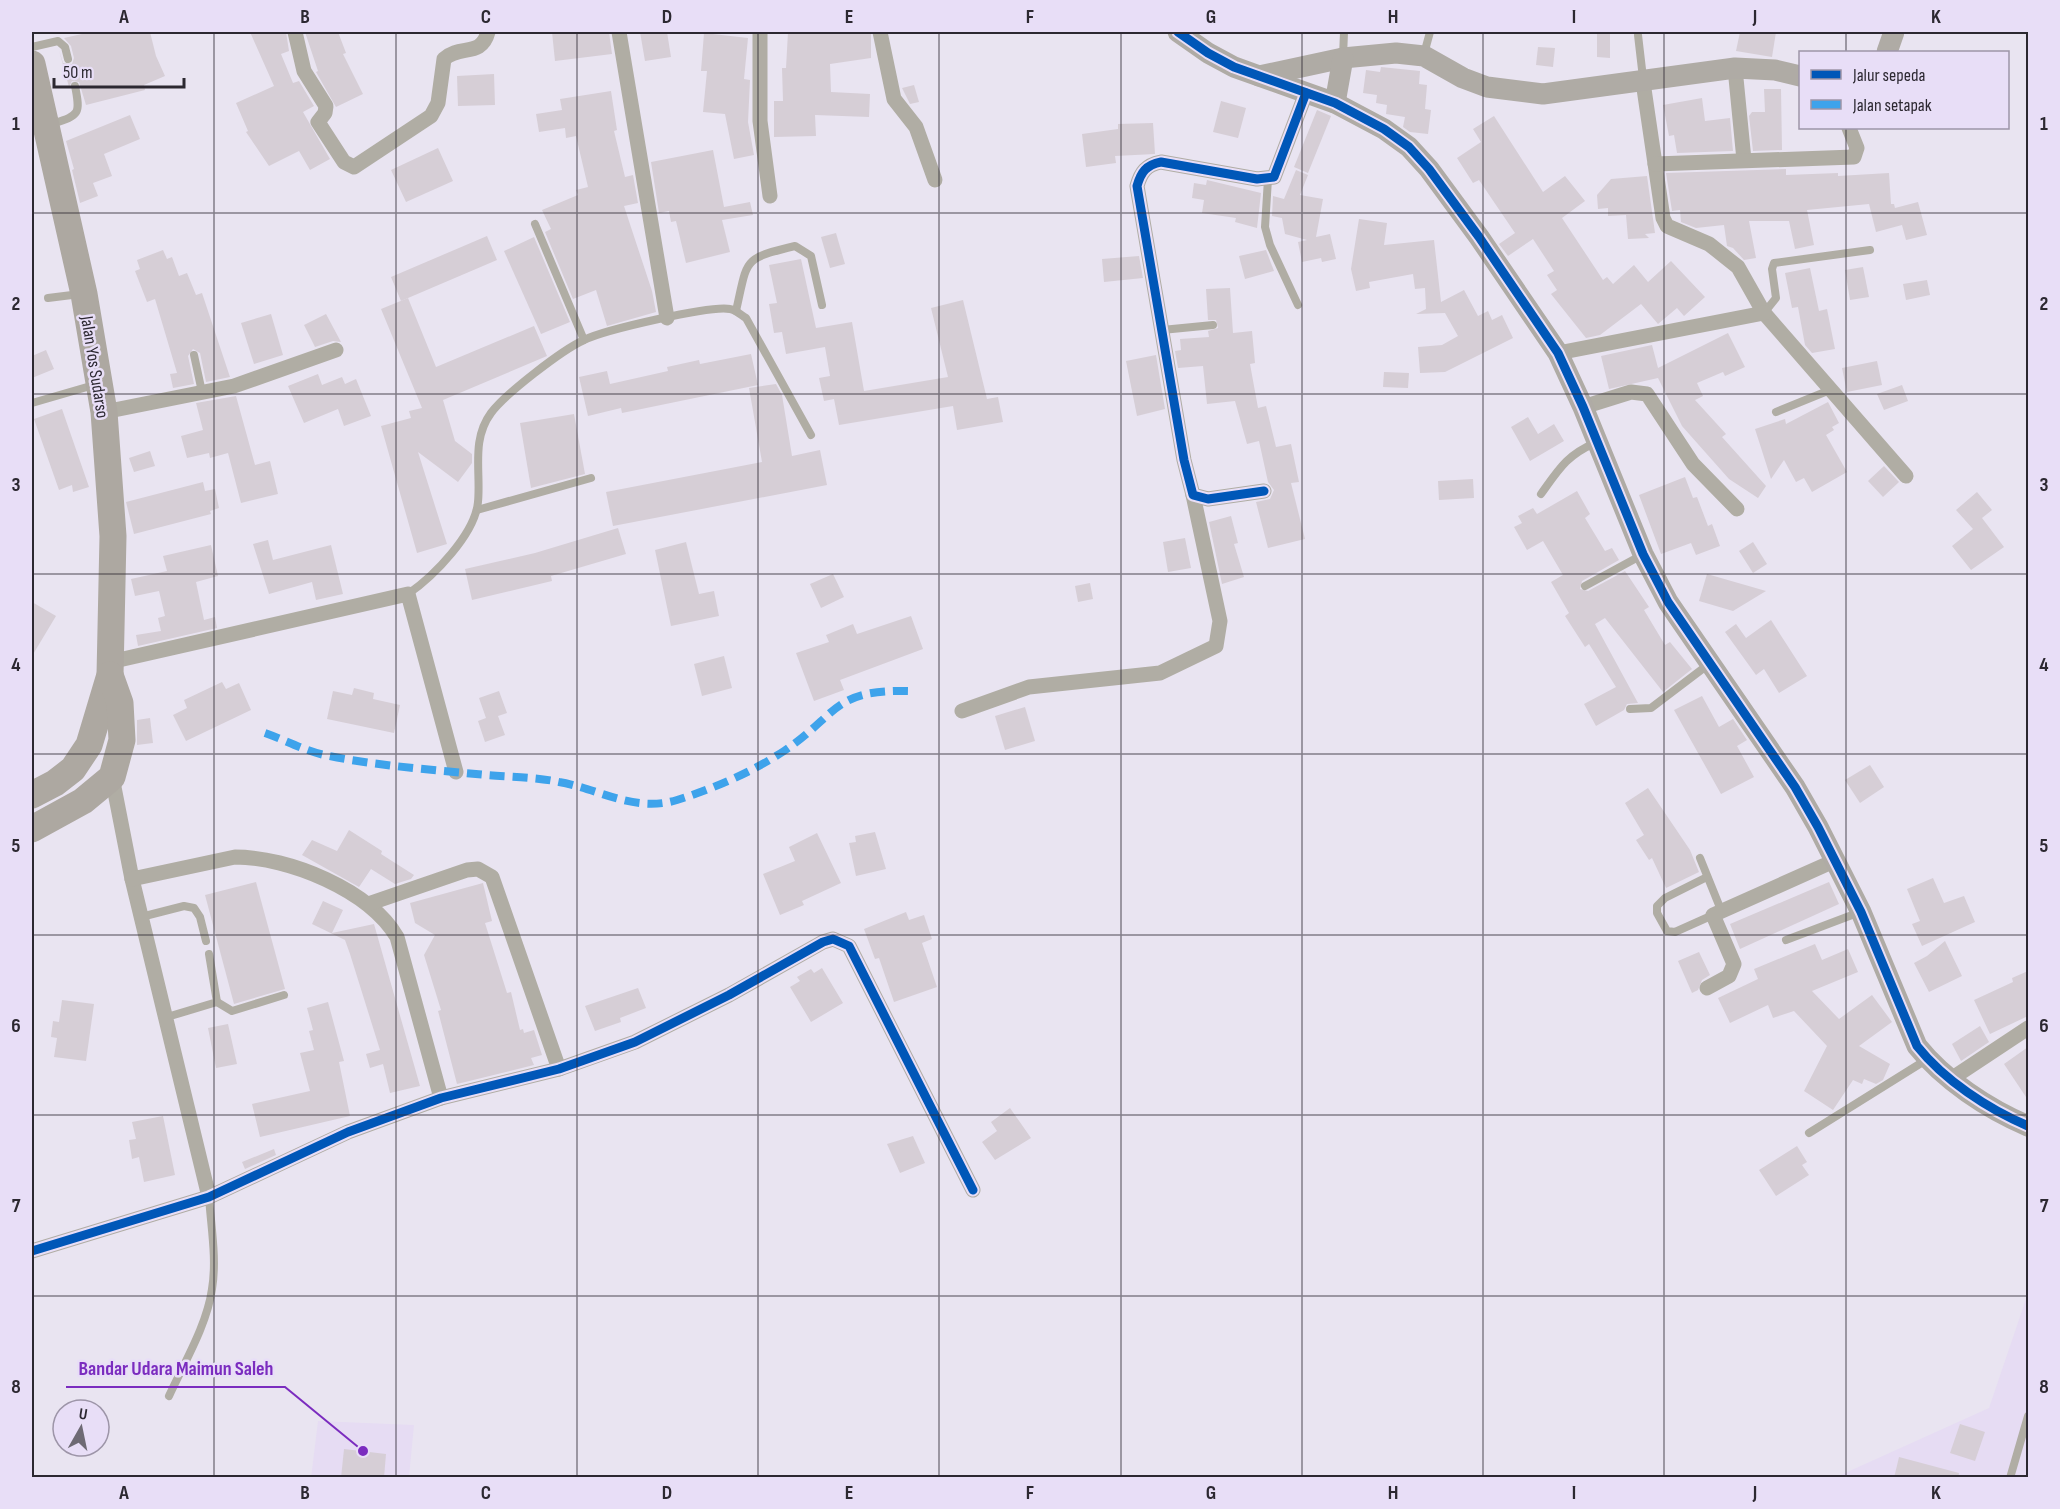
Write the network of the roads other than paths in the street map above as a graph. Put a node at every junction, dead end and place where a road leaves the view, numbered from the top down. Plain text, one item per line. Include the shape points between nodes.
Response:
1 (296, 32) edge
2 (488, 32) edge
3 (619, 32) edge
4 (760, 32) edge
5 (880, 32) edge
6 (1178, 32) edge
7 (1344, 32) edge
8 (1430, 32) edge
9 (1894, 32) edge
10 (1638, 35) dead end
11 (32, 47) edge
12 (1887, 51) edge
13 (1424, 56) junction
14 (1343, 58) junction
15 (68, 59) dead end
16 (32, 64) edge
17 (1735, 68) junction
18 (1258, 76) junction
19 (1799, 76) edge
20 (1643, 82) junction
21 (75, 86) dead end
22 (1306, 93) junction
23 (1335, 104) junction
24 (45, 127) junction
25 (1849, 129) edge
26 (1744, 160) junction
27 (1655, 164) junction
28 (1268, 179) junction
29 (934, 180) dead end
30 (770, 196) dead end
31 (535, 224) dead end
32 (1870, 250) dead end
33 (84, 294) junction
34 (48, 298) dead end
35 (822, 305) dead end
36 (1298, 305) dead end
37 (736, 311) junction
38 (1764, 313) junction
39 (667, 318) junction
40 (1213, 325) dead end
41 (1162, 330) junction
42 (584, 340) junction
43 (336, 350) dead end
44 (1558, 353) junction
45 (194, 355) dead end
46 (99, 384) junction
47 (1830, 390) junction
48 (202, 392) junction
49 (32, 403) edge
50 (1583, 407) junction
51 (104, 412) junction
52 (1776, 412) dead end
53 (810, 435) dead end
54 (1597, 442) junction
55 (1906, 476) dead end
56 (591, 478) dead end
57 (1264, 491) dead end
58 (1541, 494) dead end
59 (1193, 495) junction
60 (1737, 509) dead end
61 (477, 510) junction
62 (1643, 554) junction
63 (1585, 586) dead end
64 (408, 594) junction
65 (1709, 664) junction
66 (110, 668) junction
67 (1630, 709) dead end
68 (962, 711) dead end
69 (456, 772) dead end
70 (112, 777) junction
71 (32, 795) edge
72 (32, 829) edge
73 (1700, 858) dead end
74 (1834, 861) junction
75 (1707, 878) junction
76 (132, 879) junction
77 (368, 904) junction
78 (1861, 912) junction
79 (1717, 913) junction
80 (141, 917) junction
81 (1786, 940) dead end
82 (206, 941) dead end
83 (209, 954) dead end
84 (1707, 988) dead end
85 (284, 995) dead end
86 (218, 1002) junction
87 (167, 1017) junction
88 (2028, 1028) edge
89 (1927, 1059) junction
90 (559, 1069) junction
91 (1951, 1079) junction
92 (441, 1098) junction
93 (2028, 1126) edge
94 (1809, 1133) dead end
95 (973, 1190) dead end
96 (209, 1197) junction
97 (32, 1251) edge
98 (169, 1396) dead end
99 (2028, 1416) edge
100 (2027, 1426) edge
101 (2010, 1478) edge

1 - 2 street via 304,71 326,106 326,113 318,122 344,162 354,166 431,116 438,103 444,59 482,45
3 - 39 street
4 - 30 street via 760,121
5 - 29 street via 894,99 916,127
6 - 18 street via 1208,53
7 - 14 lane
8 - 13 lane
9 - 12 street
10 - 20 lane
11 - 15 lane via 58,41 65,47
13 - 14 street via 1396,53
13 - 20 street via 1486,87 1517,92 1543,94
14 - 18 street
14 - 23 street
16 - 24 highway, Jalan Yos Sudarso
17 - 19 street
17 - 20 street
17 - 26 street
18 - 22 street
20 - 27 street
21 - 24 lane via 78,112
22 - 23 street
22 - 28 street via 1278,172
23 - 44 street via 1384,129 1409,147 1429,169
24 - 33 highway, Jalan Yos Sudarso
25 - 26 street via 1857,148 1854,157
26 - 27 street
27 - 38 street via 1667,226 1725,254 1738,267
28 - 36 lane via 1265,227
28 - 41 street via 1161,162 1152,163 1140,175 1137,186
31 - 42 lane
32 - 38 lane via 1773,263 1776,298
33 - 34 lane
33 - 46 highway, Jalan Yos Sudarso
35 - 37 lane via 811,256 795,246 757,255 749,263
37 - 39 lane via 707,310
37 - 53 lane via 746,318
38 - 44 street
38 - 47 street
39 - 42 lane
40 - 41 lane
41 - 59 street
42 - 61 lane via 491,413 478,447
43 - 48 street via 234,386
44 - 50 street
45 - 48 lane
46 - 49 lane
46 - 51 highway, Jalan Yos Sudarso
47 - 52 lane
47 - 55 street
48 - 51 street
50 - 54 street
50 - 60 street via 1631,392 1647,394 1689,458
51 - 66 highway, Jalan Yos Sudarso via 113,536
54 - 58 lane via 1564,461
54 - 62 street
56 - 61 lane
57 - 59 street via 1208,499
59 - 68 street via 1220,621 1216,646 1160,673 1029,687
61 - 64 lane via 473,524 456,546 428,580
62 - 63 lane
62 - 65 street via 1668,602
64 - 66 street
64 - 69 street
65 - 67 lane via 1651,708
65 - 74 street via 1795,787
66 - 70 highway, Jalan Yos Sudarso via 120,703 122,740
66 - 71 highway, Jalan Yos Sudarso via 89,745 74,769
70 - 72 highway via 83,801
70 - 76 street
73 - 75 lane
74 - 78 street
74 - 79 street
75 - 79 lane
75 - 79 lane via 1665,898 1657,906 1657,913 1667,931 1675,932
76 - 77 street via 251,857 296,868
76 - 80 street
77 - 90 street via 467,870 478,869 492,877
77 - 92 street via 396,937
78 - 81 lane
78 - 89 street via 1912,1037
79 - 84 street via 1734,964 1729,976
80 - 82 lane via 184,906 194,908
80 - 87 street
83 - 86 lane
85 - 86 lane via 232,1011
86 - 87 lane
87 - 96 street
88 - 91 street
89 - 91 street
89 - 94 lane
90 - 92 street
90 - 95 street via 635,1042 823,942 842,941 849,946
91 - 93 street
92 - 96 street via 348,1132
96 - 97 street
96 - 98 lane via 212,1291
99 - 100 lane
100 - 101 lane

